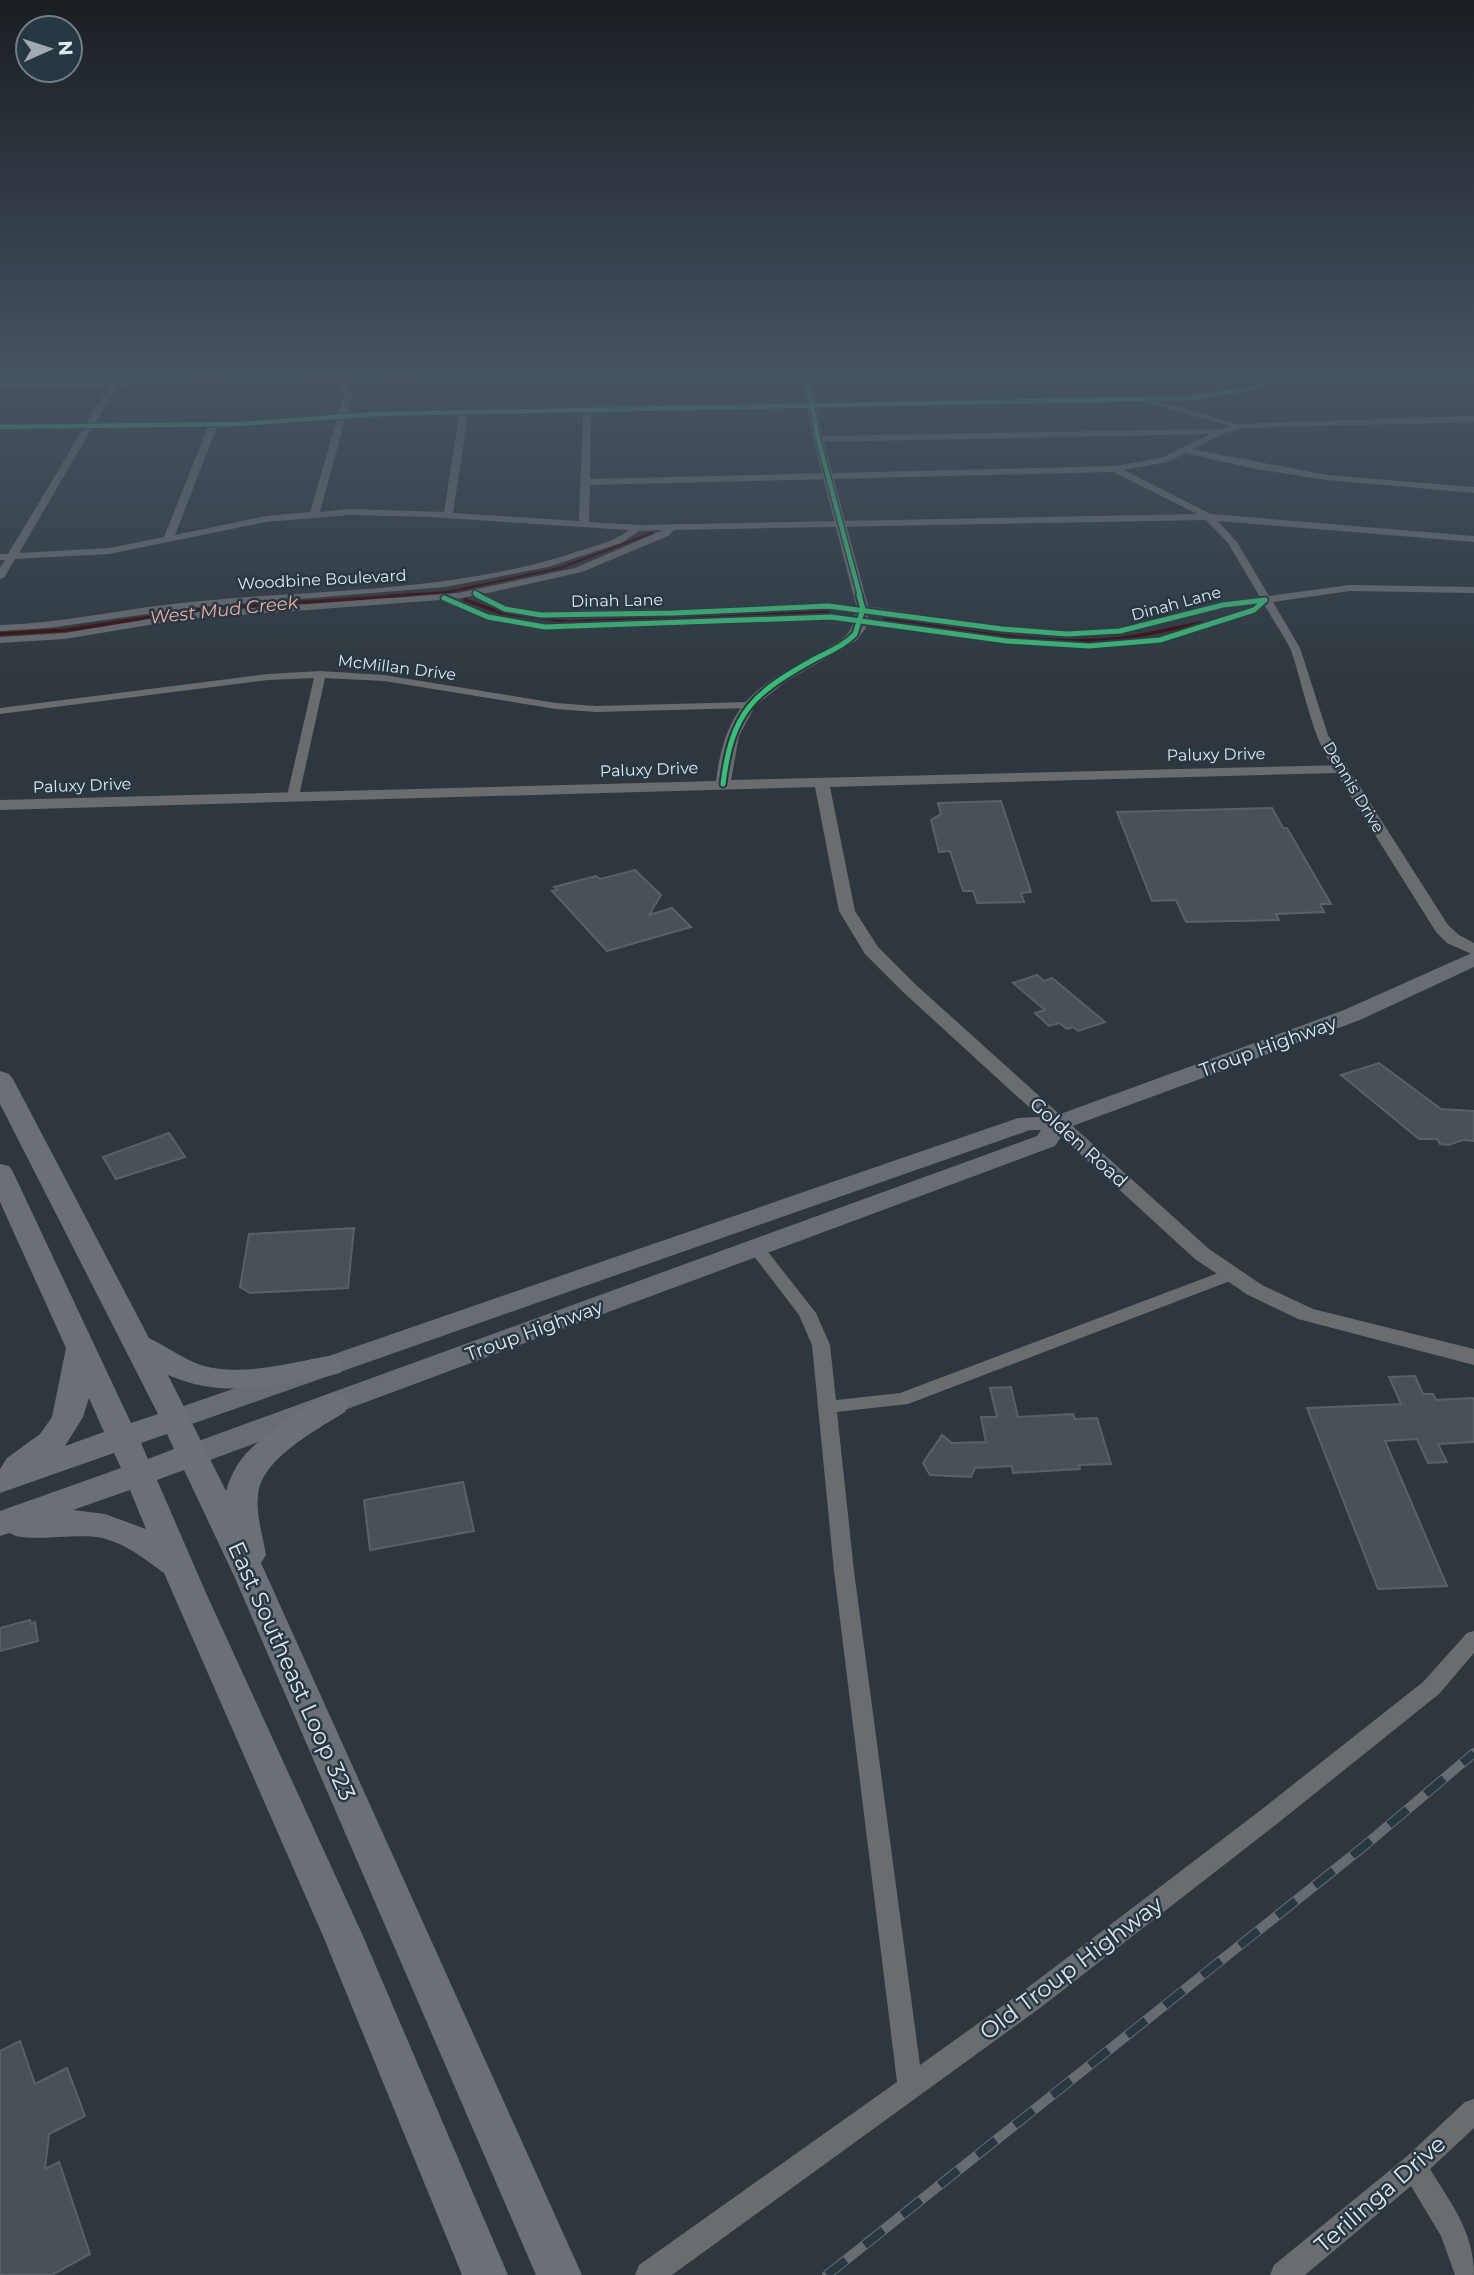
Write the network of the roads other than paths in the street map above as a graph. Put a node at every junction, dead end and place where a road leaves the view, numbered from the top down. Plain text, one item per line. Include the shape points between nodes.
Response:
1 (60, 479) edge
2 (192, 479) edge
3 (324, 479) edge
4 (454, 479) edge
5 (701, 479) edge
6 (830, 479) edge
7 (1135, 479) edge
8 (1329, 479) edge
9 (587, 482) joint
10 (1474, 490) edge
11 (315, 513) junction
12 (448, 516) junction
13 (1209, 517) junction
14 (841, 523) junction
15 (584, 526) junction
16 (636, 528) junction
17 (671, 528) junction
18 (1474, 539) edge
19 (168, 540) junction
20 (0, 557) edge
21 (13, 557) junction
22 (0, 576) edge
23 (1474, 590) edge
24 (475, 593) junction
25 (444, 598) junction
26 (1265, 600) junction
27 (861, 615) junction
28 (0, 628) edge
29 (0, 640) edge
30 (320, 674) junction
31 (748, 705) junction
32 (0, 711) edge
33 (1341, 768) junction
34 (821, 781) junction
35 (723, 784) junction
36 (293, 796) junction
37 (0, 805) edge
38 (1474, 950) edge
39 (1474, 959) edge
40 (0, 1079) edge
41 (1058, 1123) junction
42 (0, 1172) edge
43 (755, 1247) junction
44 (1232, 1275) junction
45 (138, 1344) junction
46 (80, 1349) junction
47 (1474, 1357) edge
48 (329, 1366) junction
49 (334, 1404) junction
50 (828, 1407) junction
51 (176, 1419) junction
52 (122, 1437) junction
53 (192, 1455) junction
54 (139, 1474) junction
55 (0, 1479) edge
56 (0, 1524) edge
57 (0, 1530) edge
58 (178, 1566) junction
59 (252, 1578) junction
60 (1474, 1639) edge
61 (910, 2087) junction
62 (1474, 2111) edge
63 (1414, 2166) junction
64 (485, 2275) edge
65 (558, 2275) edge
66 (649, 2275) edge
67 (1284, 2275) edge
68 (1469, 2275) edge

1 - 21 street
2 - 19 street
3 - 11 street
4 - 12 street
5 - 9 street
6 - 14 street
7 - 13 street, Dennis Drive
8 - 10 street
9 - 15 street
11 - 12 street
11 - 19 street
12 - 15 street
13 - 14 street
13 - 18 street
13 - 26 street, Dennis Drive via 1232,542
14 - 17 street
14 - 27 street
15 - 16 street
16 - 17 street
16 - 28 street, Woodbine Boulevard via 625,537 567,559 446,586 248,599 51,626
17 - 24 street, Woodbine Boulevard via 588,566
19 - 21 street via 93,553
20 - 21 street
21 - 22 street
23 - 26 street, Dinah Lane via 1350,588
24 - 25 street, Woodbine Boulevard
24 - 27 street, Dinah Lane via 511,610 563,615 788,607
25 - 27 street, Dinah Lane via 488,617 545,626
25 - 29 street, Woodbine Boulevard via 185,616 65,636
26 - 27 street, Dinah Lane via 1238,600 1146,628 1098,634
26 - 27 street, Dinah Lane via 1254,610 1160,640 1089,646 1007,641
26 - 33 street, Dennis Drive via 1296,648 1322,734
27 - 31 street via 858,631 842,645 765,689
30 - 31 street, McMillan Drive via 384,678 596,709
30 - 32 street, McMillan Drive
30 - 36 street
31 - 35 street via 727,745
33 - 34 street, Paluxy Drive
33 - 38 street, Dennis Drive via 1442,928
34 - 35 street, Paluxy Drive
34 - 41 street, Golden Road via 844,903 860,934 899,979
35 - 36 street, Paluxy Drive
36 - 37 street, Paluxy Drive
39 - 41 main road, Troup Highway via 1352,1014
40 - 45 highway, East Southeast Loop 323
41 - 43 main road, Troup Highway via 1046,1141
41 - 44 street, Golden Road via 1202,1254
41 - 48 main road, Troup Highway via 1027,1123
42 - 46 highway
43 - 49 main road, Troup Highway
43 - 50 street via 807,1312 821,1345
44 - 47 street, Golden Road via 1306,1314
44 - 50 street via 902,1399
45 - 48 highway via 176,1369 218,1381 245,1381
45 - 51 highway, East Southeast Loop 323
46 - 52 highway
46 - 55 highway via 73,1409 64,1427
48 - 51 main road, Troup Highway
49 - 53 main road, Troup Highway
49 - 59 highway via 269,1449 247,1478 242,1498
50 - 61 street via 844,1571
51 - 52 highway, Troup Highway
51 - 53 highway, East Southeast Loop 323
52 - 54 highway
52 - 55 highway, Troup Highway
53 - 54 highway, Troup Highway
53 - 59 highway, East Southeast Loop 323
54 - 56 highway, Troup Highway
54 - 58 highway
57 - 58 highway via 70,1521 99,1523 132,1534
58 - 64 highway via 343,1936
59 - 65 highway, East Southeast Loop 323
60 - 61 street, Old Troup Highway via 1431,1688 1275,1812
61 - 66 street, Old Troup Highway
62 - 63 street, Terilinga Drive
63 - 67 street, Terilinga Drive
63 - 68 street via 1451,2228

